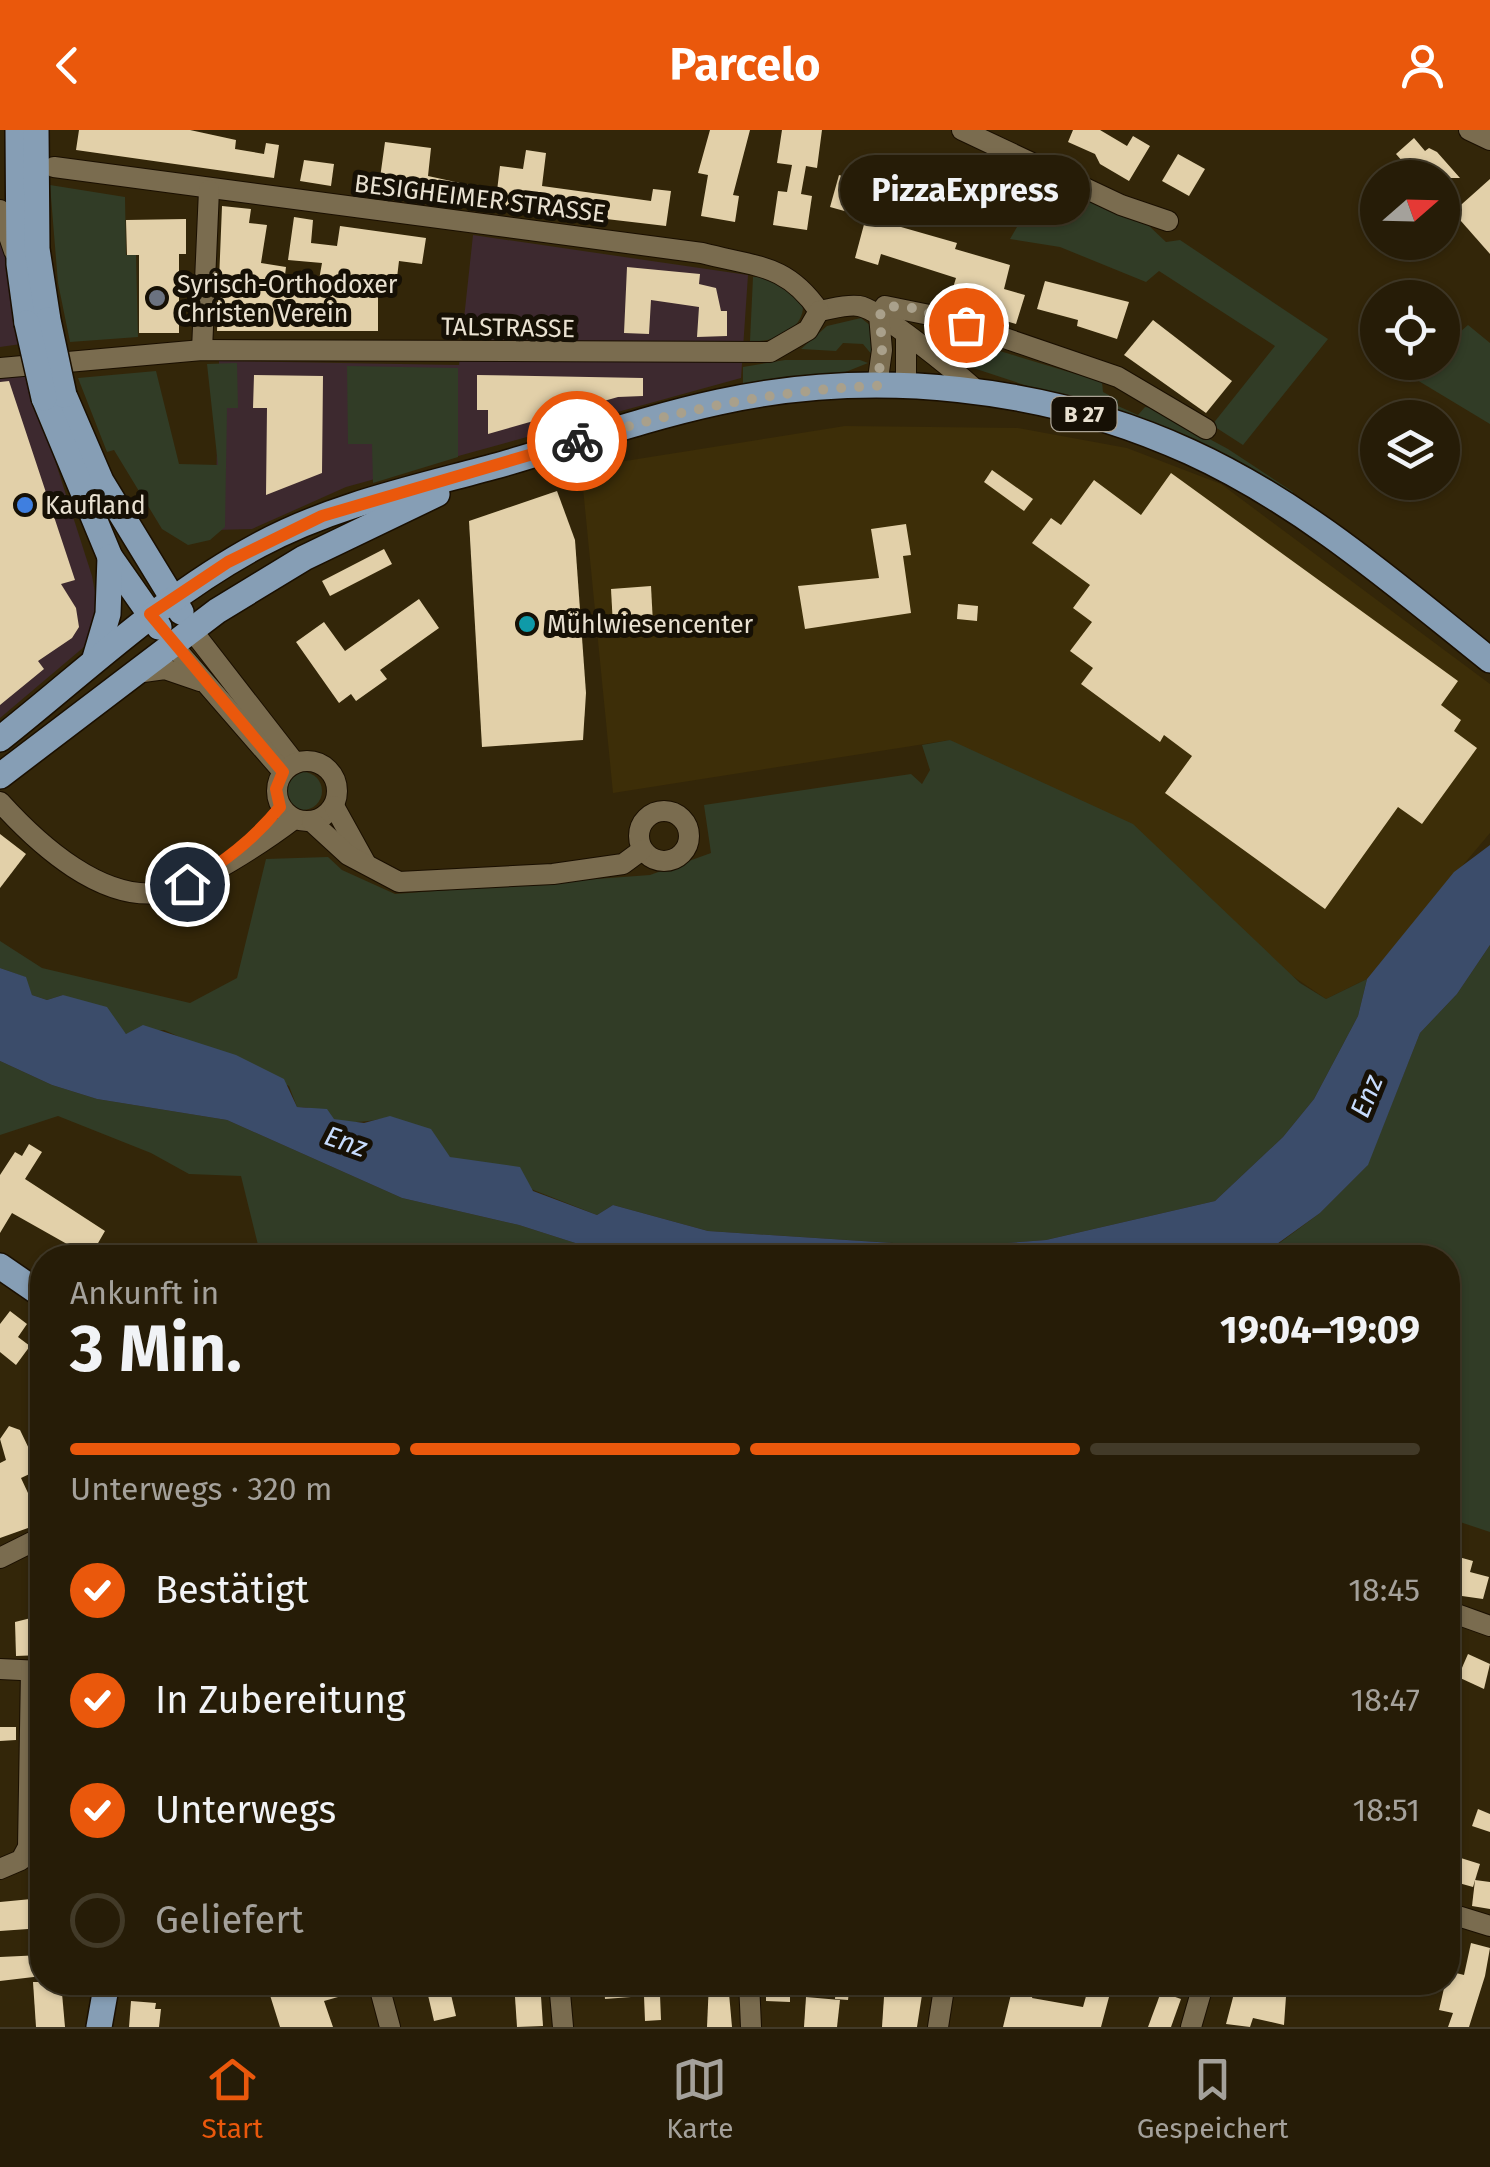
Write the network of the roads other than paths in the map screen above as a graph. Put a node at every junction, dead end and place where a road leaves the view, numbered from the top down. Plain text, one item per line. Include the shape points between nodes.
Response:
1 (18, 130) edge
2 (36, 130) edge
3 (962, 130) edge
4 (1468, 130) edge
5 (1490, 140) edge
6 (54, 168) dead end
7 (26, 188) junction
8 (210, 190) junction
9 (0, 210) edge
10 (1168, 221) dead end
11 (18, 264) junction
12 (819, 311) junction
13 (929, 314) junction
14 (880, 315) junction
15 (38, 322) junction
16 (913, 341) junction
17 (202, 350) junction
18 (0, 368) edge
19 (877, 386) junction
20 (906, 386) junction
21 (976, 390) junction
22 (54, 396) junction
23 (1206, 429) dead end
24 (505, 463) junction
25 (145, 551) junction
26 (110, 557) junction
27 (172, 598) junction
28 (230, 603) junction
29 (150, 614) junction
30 (181, 636) junction
31 (94, 658) junction
32 (1490, 660) edge
33 (128, 675) junction
34 (213, 676) junction
35 (6, 734) edge
36 (289, 767) junction
37 (0, 776) edge
38 (0, 802) edge
39 (334, 806) junction
40 (295, 816) junction
41 (642, 850) dead end
42 (365, 862) junction
43 (0, 1266) edge
44 (30, 1287) edge
45 (30, 1543) edge
46 (0, 1558) edge
47 (1460, 1615) edge
48 (1490, 1626) edge
49 (0, 1669) edge
50 (30, 1671) edge
51 (30, 1809) edge
52 (0, 1869) edge
53 (1460, 1917) edge
54 (1490, 1926) edge
55 (105, 1995) edge
56 (381, 1995) edge
57 (560, 1995) edge
58 (749, 1995) edge
59 (943, 1995) edge
60 (1200, 1995) edge
61 (100, 2027) edge
62 (390, 2027) edge
63 (563, 2027) edge
64 (750, 2027) edge
65 (938, 2027) edge
66 (1191, 2027) edge

1 - 7 main road
2 - 7 main road
3 - 10 street
4 - 5 street
6 - 8 street, BESIGHEIMER STRASSE
7 - 11 main road
7 - 15 main road
8 - 12 street, BESIGHEIMER STRASSE via 702,253 779,272 801,285
8 - 17 street
9 - 11 street
11 - 15 main road
12 - 14 street via 857,305
12 - 17 street, TALSTRASSE via 808,330 770,352
13 - 14 street via 886,306
13 - 16 street
13 - 23 street via 1118,376
14 - 16 street
14 - 19 street
15 - 22 main road, bridge
16 - 20 street
16 - 21 street
17 - 18 street, TALSTRASSE
19 - 20 main road, B 27
19 - 24 main road, B 27 via 720,402
20 - 21 main road, B 27
21 - 32 main road, B 27 via 1125,427 1254,484 1357,554
22 - 25 main road
22 - 26 main road
24 - 27 main road, B 27 via 322,516
24 - 28 main road, B 27 via 366,525
25 - 26 main road via 125,562
25 - 27 main road
26 - 29 main road
26 - 31 main road via 108,614
27 - 29 main road, B 27
27 - 30 main road
28 - 30 main road, B 27
28 - 34 street via 216,630
29 - 30 main road
29 - 31 main road, B 27
30 - 33 main road, B 27
30 - 34 street
31 - 35 main road, B 27
33 - 34 street via 165,669
33 - 37 main road, B 27
34 - 36 street
36 - 39 street via 312,761 328,769 337,786
36 - 40 street via 276,789
38 - 40 street via 78,872 144,892 166,892
39 - 40 street
39 - 42 street
40 - 42 street
41 - 42 street via 622,864 442,882 399,882
43 - 44 main road
45 - 46 street
47 - 48 street
49 - 50 street
51 - 52 street via 28,1848
53 - 54 street
55 - 61 main road
56 - 62 street
57 - 63 street
58 - 64 street
59 - 65 street
60 - 66 street

